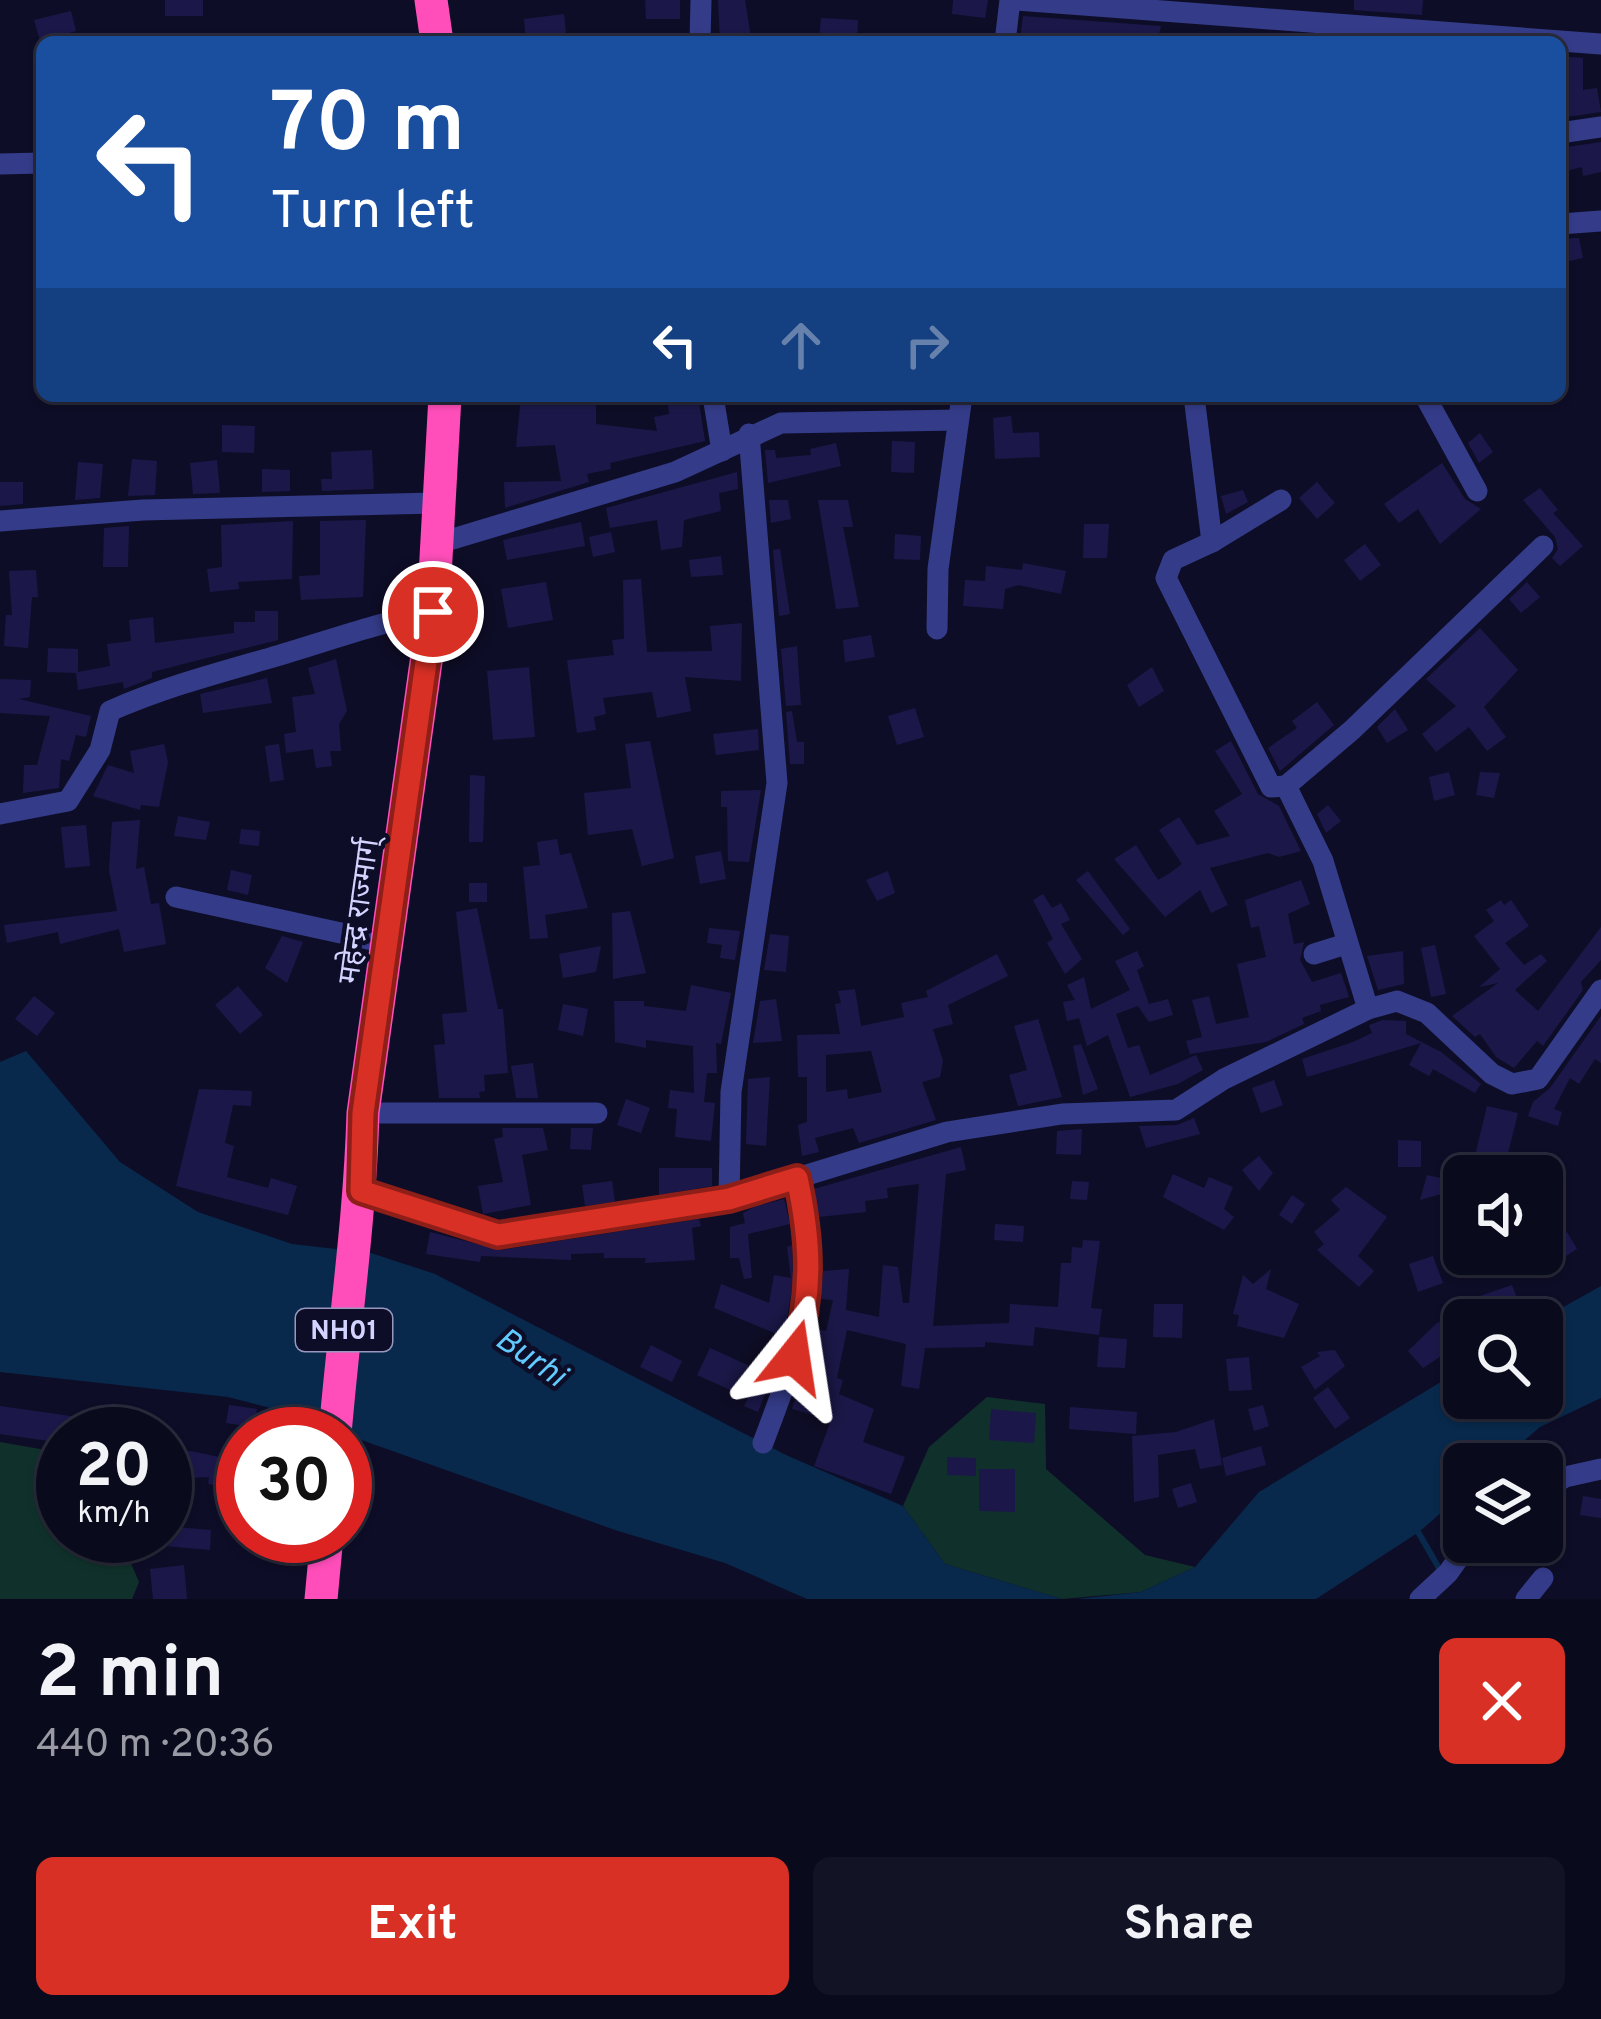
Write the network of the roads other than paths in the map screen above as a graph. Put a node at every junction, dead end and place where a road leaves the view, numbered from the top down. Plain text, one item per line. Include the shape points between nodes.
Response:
1 (431, 0) edge
2 (701, 0) edge
3 (1013, 0) edge
4 (436, 36) edge
5 (700, 36) edge
6 (1006, 36) edge
7 (1494, 36) edge
8 (1566, 41) edge
9 (1601, 44) edge
10 (1601, 127) edge
11 (1566, 132) edge
12 (36, 163) edge
13 (0, 164) edge
14 (1601, 220) edge
15 (1566, 223) edge
16 (444, 402) edge
17 (713, 402) edge
18 (961, 402) edge
19 (1194, 402) edge
20 (1429, 402) edge
21 (958, 420) junction
22 (749, 434) junction
23 (722, 451) junction
24 (1477, 491) dead end
25 (1281, 500) dead end
26 (436, 503) junction
27 (0, 521) edge
28 (1212, 542) junction
29 (436, 544) junction
30 (1543, 546) dead end
31 (433, 612) junction
32 (937, 629) dead end
33 (1286, 786) junction
34 (0, 814) edge
35 (176, 897) dead end
36 (391, 944) junction
37 (1346, 944) junction
38 (1313, 954) dead end
39 (1601, 990) edge
40 (1368, 1009) junction
41 (363, 1113) junction
42 (597, 1113) dead end
43 (797, 1178) junction
44 (361, 1191) junction
45 (729, 1199) junction
46 (337, 1407) edge
47 (763, 1443) dead end
48 (1601, 1469) edge
49 (1563, 1478) edge
50 (1454, 1563) edge
51 (1543, 1578) dead end
52 (1434, 1588) edge
53 (1526, 1599) edge

1 - 4 highway
2 - 5 street
3 - 6 street
3 - 7 street
8 - 9 street
10 - 11 street
12 - 13 street
14 - 15 street
16 - 26 highway, महेन्द्र राज्मार्ग् / NH01
17 - 23 street
18 - 21 street
19 - 28 street
20 - 24 street
21 - 22 street via 781,423
21 - 32 street
22 - 23 street
22 - 45 street via 777,783 731,1092
23 - 29 street
25 - 28 street
26 - 27 street
26 - 29 highway, महेन्द्र राज्मार्ग् / NH01
28 - 33 street via 1173,560 1166,578 1271,787
29 - 31 highway, महेन्द्र राज्मार्ग् / NH01
30 - 33 street
31 - 34 street via 172,683 110,711 100,750 68,801
31 - 36 highway, महेन्द्र राज्मार्ग् / NH01
33 - 37 street via 1323,861
35 - 36 street
36 - 41 highway, महेन्द्र राज्मार्ग् / NH01
37 - 38 street
37 - 40 street
39 - 40 street via 1538,1079 1512,1084 1427,1013 1397,1001
40 - 43 street via 1176,1110 1062,1114 946,1132
41 - 42 street
41 - 44 highway, महेन्द्र राज्मार्ग् / NH01
43 - 45 street
43 - 47 street via 811,1256 808,1311
44 - 45 street via 498,1235
44 - 46 highway, महेन्द्र राज्मार्ग् / NH01
48 - 49 street
50 - 52 street
51 - 53 street

